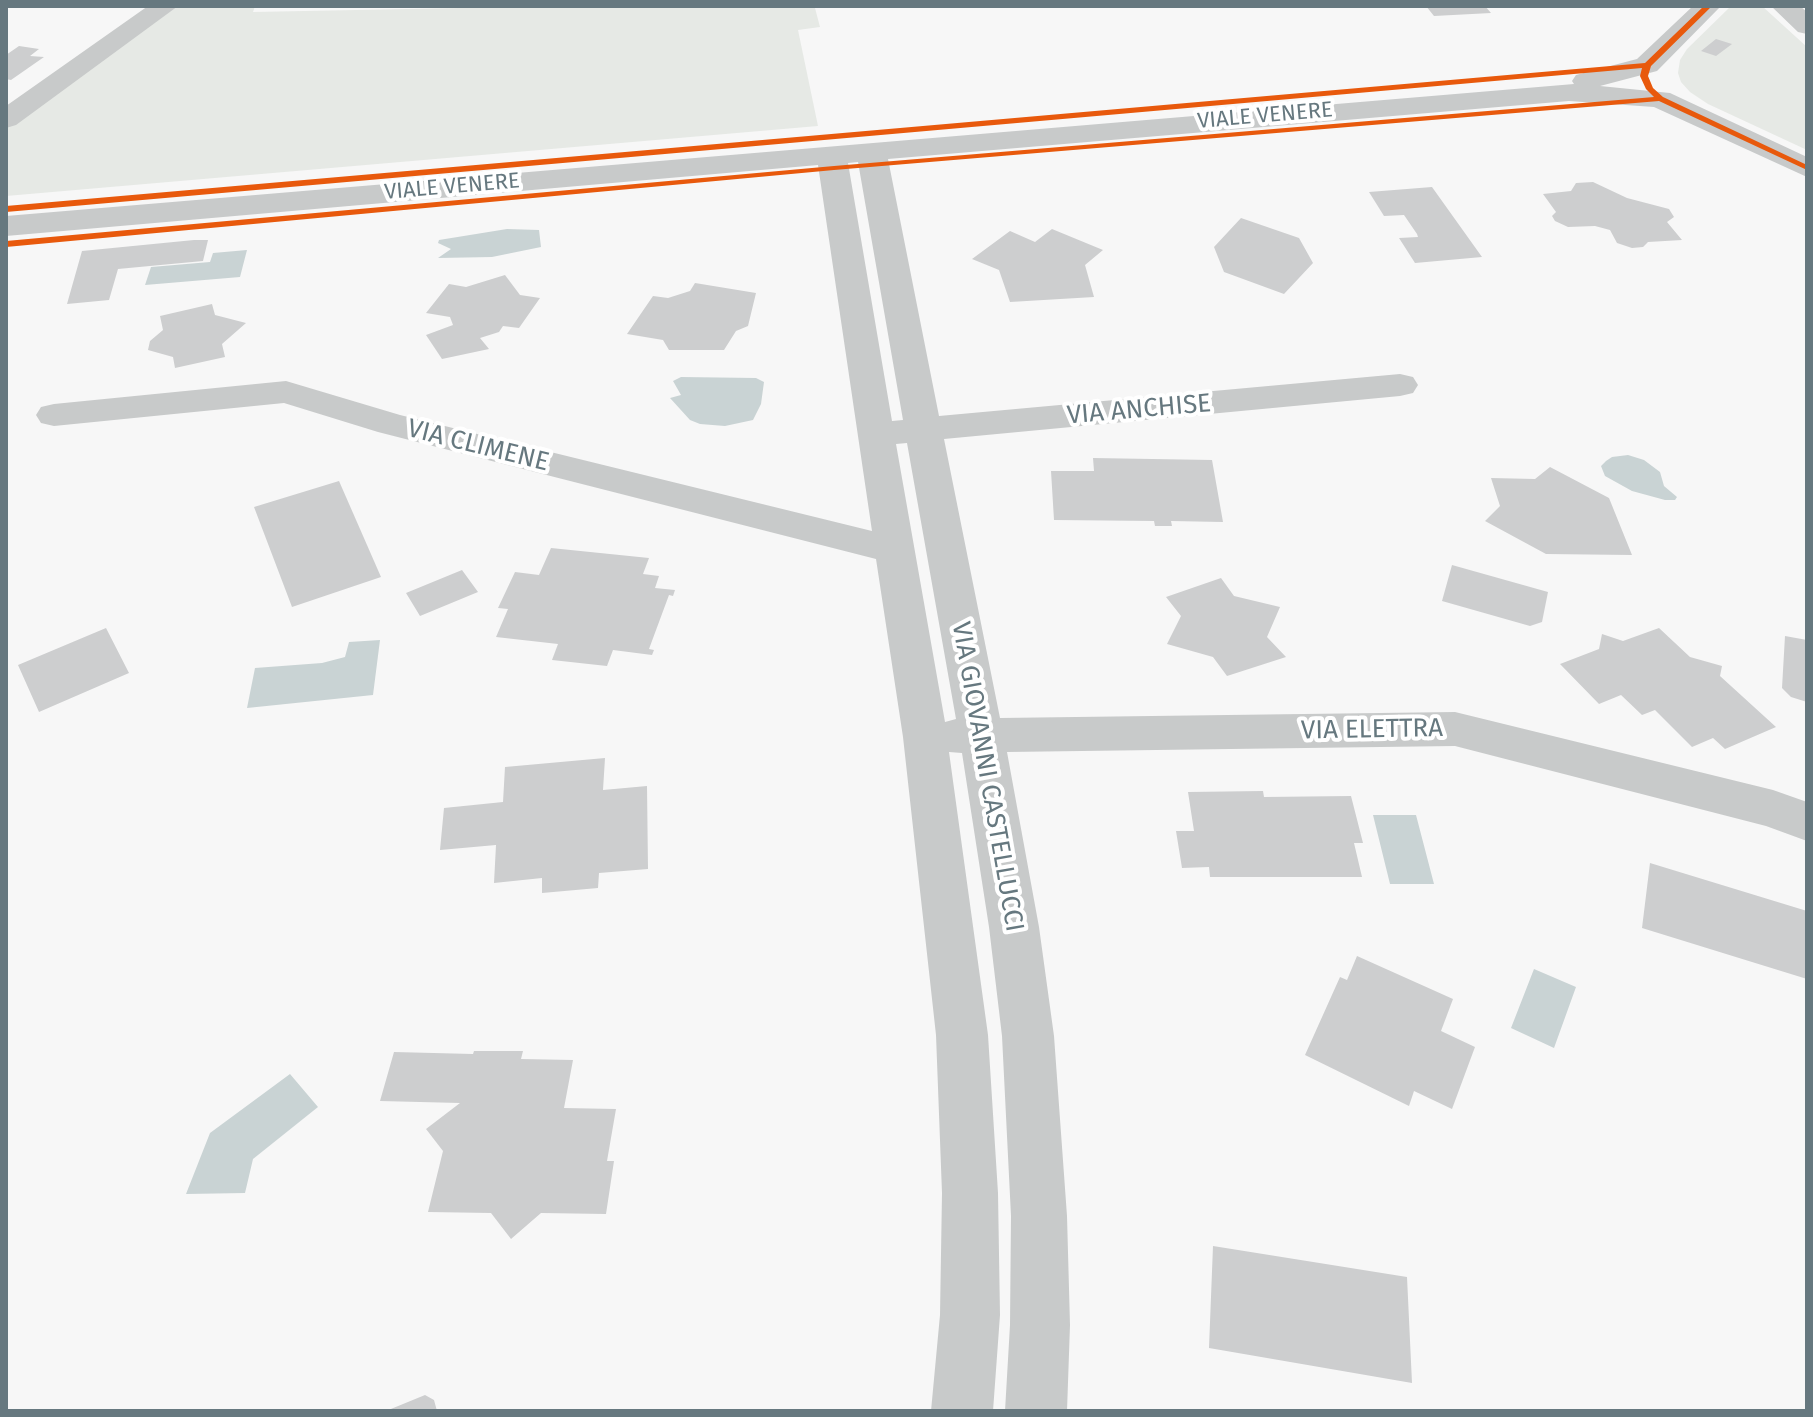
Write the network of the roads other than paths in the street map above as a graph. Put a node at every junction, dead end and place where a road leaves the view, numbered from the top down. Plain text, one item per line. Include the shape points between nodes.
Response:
1 (165, 6) edge
2 (1708, 6) edge
3 (1784, 6) edge
4 (1807, 26) edge
5 (1647, 65) junction
6 (1521, 94) junction
7 (1660, 99) junction
8 (6, 119) edge
9 (851, 152) junction
10 (1807, 168) edge
11 (6, 226) edge
12 (1400, 385) dead end
13 (54, 415) dead end
14 (923, 430) junction
15 (878, 433) junction
16 (897, 551) junction
17 (981, 734) junction
18 (925, 737) junction
19 (1807, 822) edge
20 (962, 1411) edge
21 (1036, 1411) edge

1 - 8 street
2 - 5 street
3 - 4 street
5 - 6 street
5 - 7 street via 1644,76
6 - 7 street via 1605,92
6 - 9 street, VIALE VENERE
7 - 10 street
9 - 11 street, VIALE VENERE
9 - 14 street, VIA GIOVANNI CASTELLUCCI
9 - 15 street, VIA GIOVANNI CASTELLUCCI
12 - 14 street, VIA ANCHISE
13 - 16 street, VIA CLIMENE via 286,392 391,424
14 - 15 street, VIA ANCHISE
14 - 17 street, VIA GIOVANNI CASTELLUCCI
15 - 16 street, VIA GIOVANNI CASTELLUCCI
16 - 18 street, VIA GIOVANNI CASTELLUCCI
17 - 18 street, VIA ELETTRA
17 - 19 street, VIA ELETTRA via 1455,729
17 - 21 street, VIA GIOVANNI CASTELLUCCI via 1028,1036 1039,1216
18 - 20 street, VIA GIOVANNI CASTELLUCCI via 962,1035 970,1254

